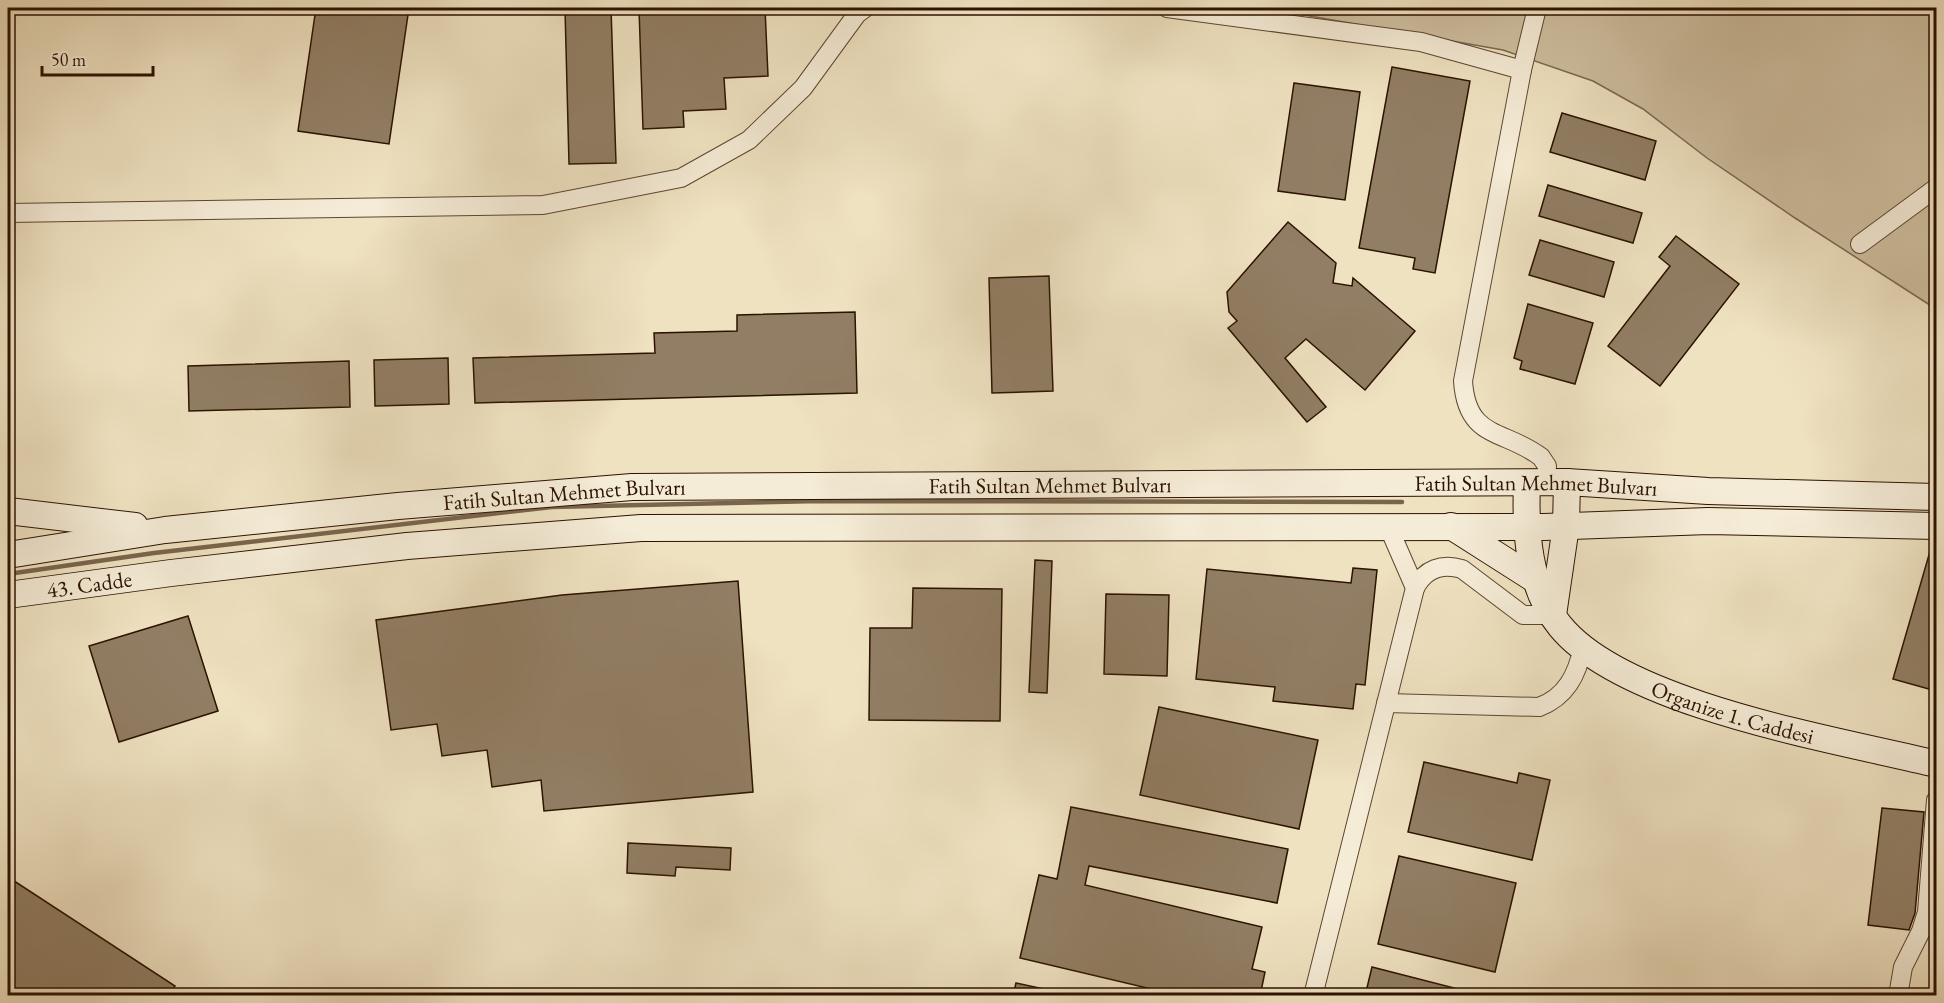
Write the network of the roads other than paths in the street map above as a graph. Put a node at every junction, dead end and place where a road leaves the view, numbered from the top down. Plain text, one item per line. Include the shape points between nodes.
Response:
1 (865, 8) edge
2 (1167, 8) edge
3 (1537, 8) edge
4 (1522, 70) junction
5 (1936, 188) edge
6 (8, 213) edge
7 (1860, 244) dead end
8 (1547, 483) junction
9 (1936, 497) edge
10 (8, 511) edge
11 (1451, 525) junction
12 (1388, 526) junction
13 (1525, 526) junction
14 (1566, 526) junction
15 (1936, 526) edge
16 (165, 530) junction
17 (8, 555) edge
18 (171, 573) joint
19 (1539, 582) junction
20 (1415, 588) junction
21 (8, 595) edge
22 (1553, 615) junction
23 (1583, 647) junction
24 (1386, 703) junction
25 (1936, 764) edge
26 (1936, 800) edge
27 (1313, 996) edge
28 (1898, 996) edge

1 - 6 street via 803,88 749,140 681,178 543,205
2 - 4 street via 1421,42
3 - 4 street
4 - 8 street via 1463,381 1469,412 1479,425 1541,457 1547,466
5 - 7 street
8 - 9 main road, Fatih Sultan Mehmet Bulvarı
8 - 13 main road, Organize 1. Caddesi
8 - 14 main road
8 - 16 main road, Fatih Sultan Mehmet Bulvarı via 632,487
10 - 16 main road
11 - 12 main road, Fatih Sultan Mehmet Bulvarı
11 - 13 main road, Fatih Sultan Mehmet Bulvarı
11 - 19 main road
12 - 18 main road, Fatih Sultan Mehmet Bulvarı via 641,528 407,546
12 - 20 street
13 - 14 main road, Fatih Sultan Mehmet Bulvarı
13 - 19 main road, Organize 1. Caddesi
14 - 15 main road, Fatih Sultan Mehmet Bulvarı via 1708,521
14 - 22 main road
16 - 17 main road, 43. Cadde
18 - 21 main road, 43. Cadde
19 - 22 main road, Organize 1. Caddesi
20 - 22 street via 1431,570 1455,567 1523,615
20 - 24 street
22 - 23 main road, Organize 1. Caddesi
23 - 24 street via 1568,686 1554,700 1539,707
23 - 25 main road, Organize 1. Caddesi via 1661,692
24 - 27 street
26 - 28 street via 1927,912 1903,967

